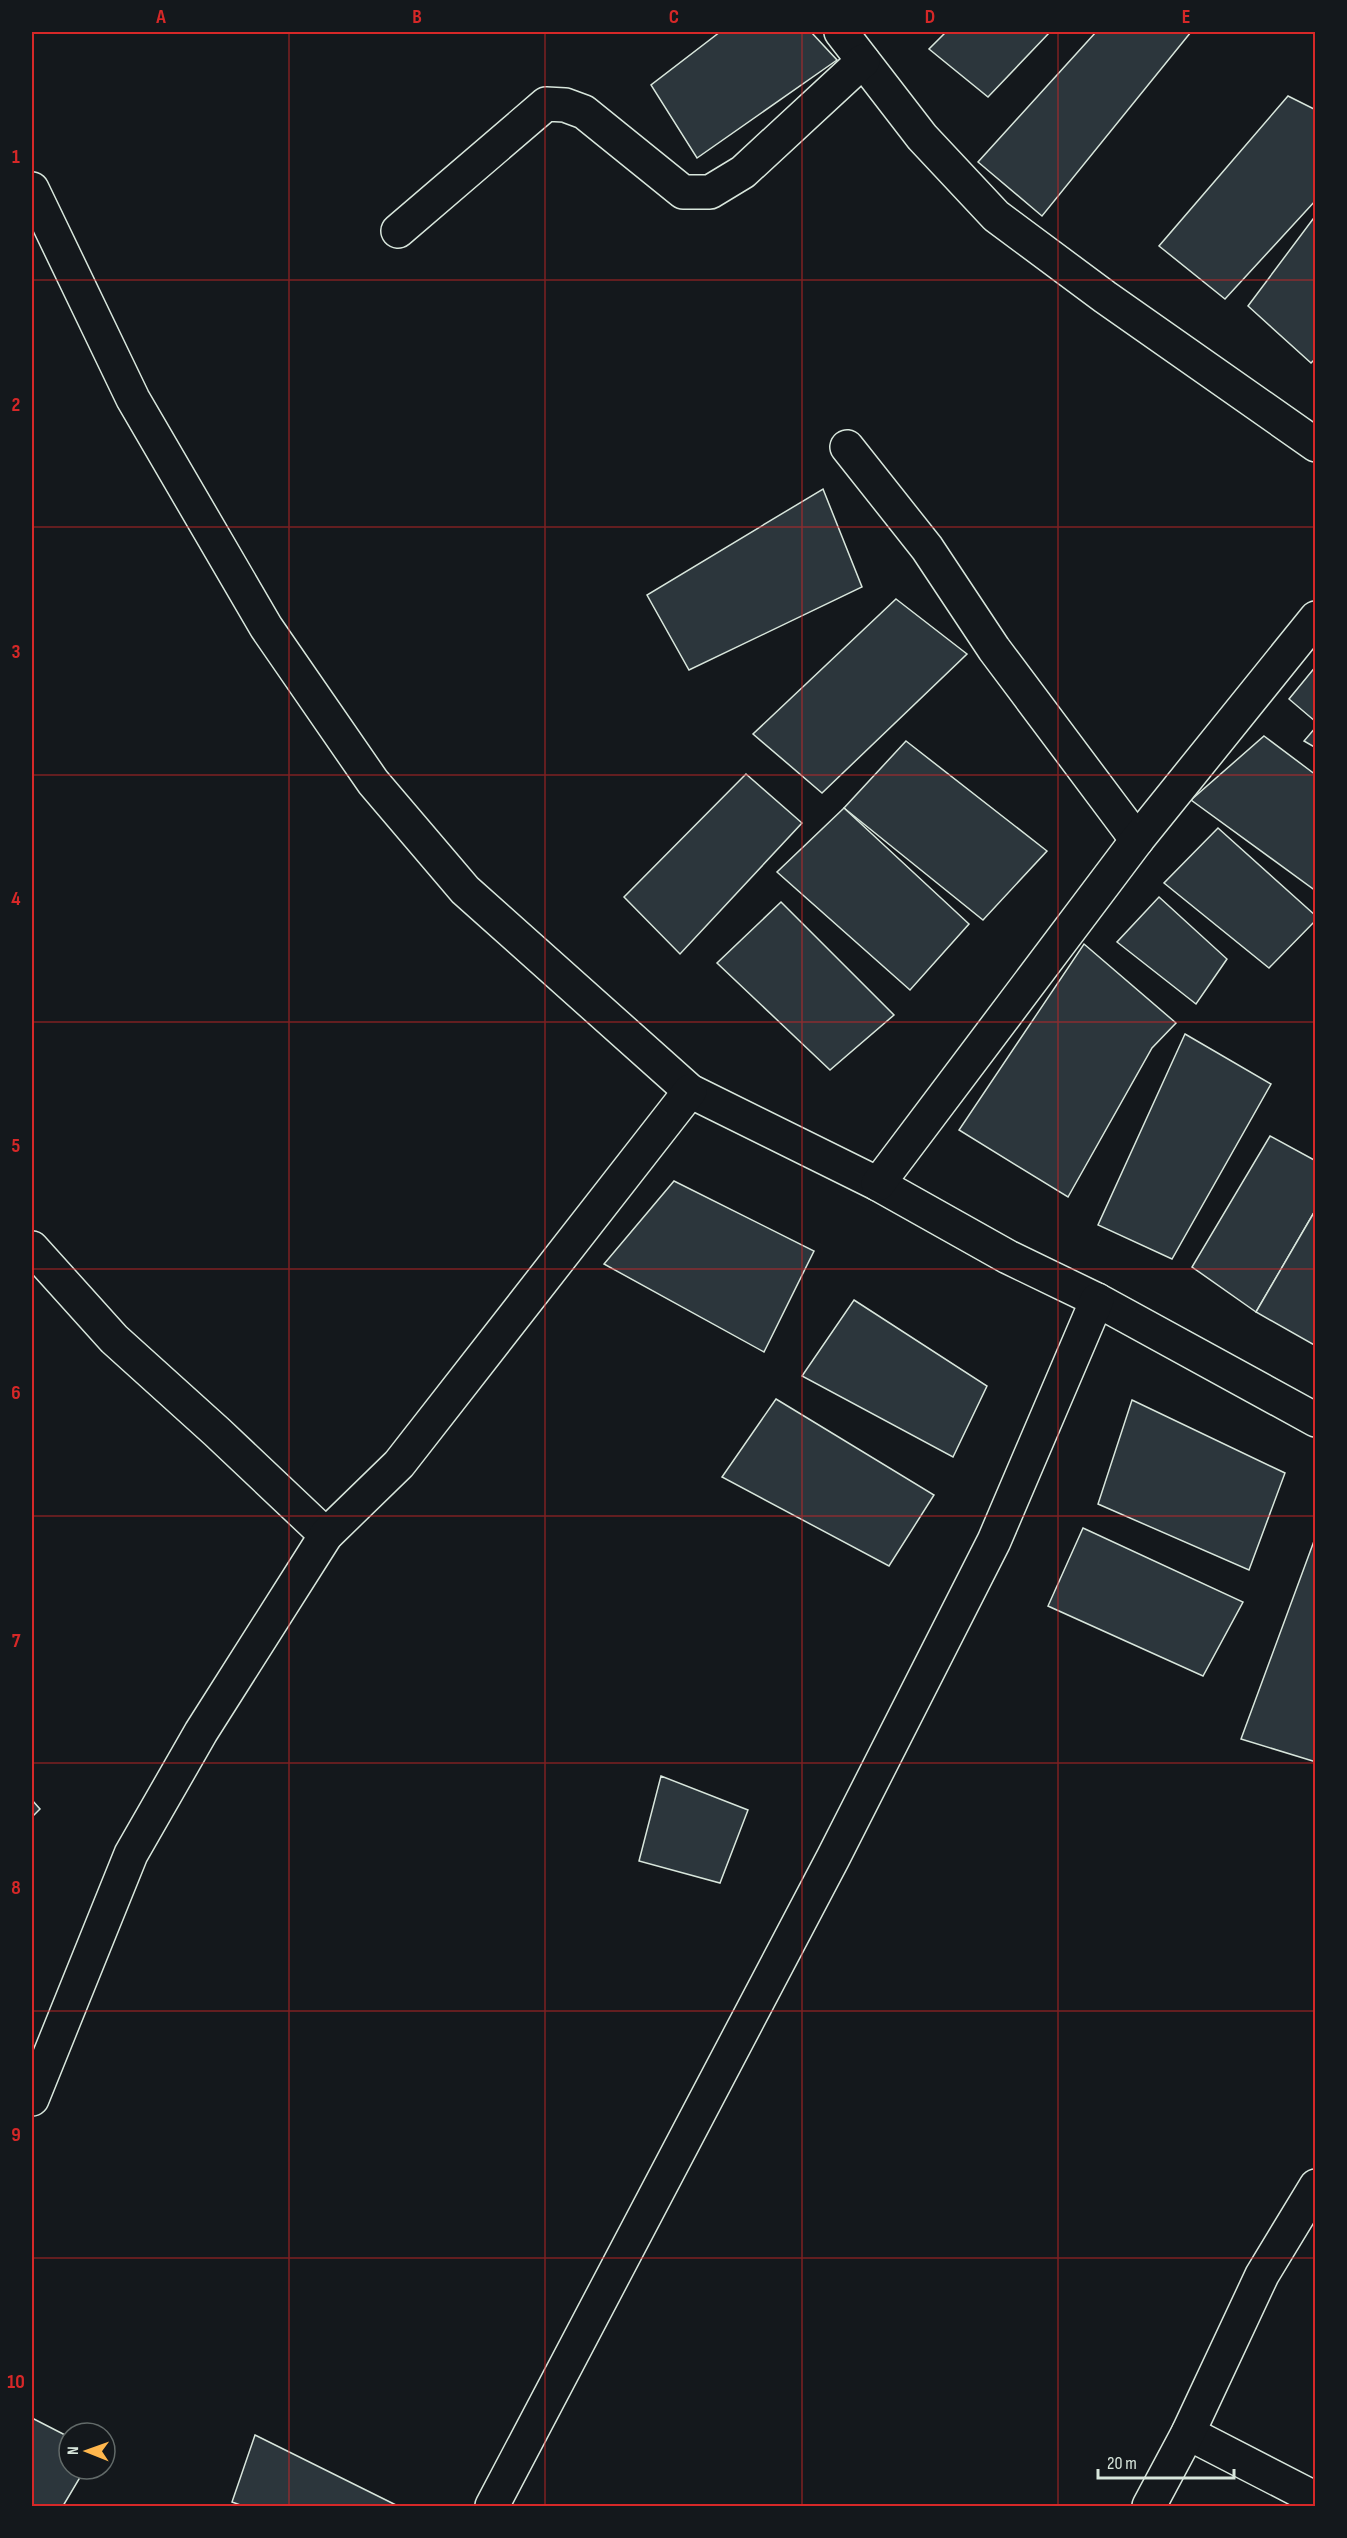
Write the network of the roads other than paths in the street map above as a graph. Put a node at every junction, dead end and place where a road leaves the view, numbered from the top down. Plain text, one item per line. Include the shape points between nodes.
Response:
1 (841, 32) edge
2 (863, 61) junction
3 (32, 189) edge
4 (398, 231) dead end
5 (1316, 445) edge
6 (847, 447) dead end
7 (1316, 618) edge
8 (1137, 840) junction
9 (690, 1091) junction
10 (878, 1184) junction
11 (32, 1248) edge
12 (1097, 1300) junction
13 (1316, 1420) edge
14 (326, 1535) junction
15 (32, 2099) edge
16 (1316, 2186) edge
17 (1188, 2433) junction
18 (1316, 2499) edge
19 (492, 2506) edge
20 (1149, 2506) edge

1 - 2 street
2 - 4 street via 743,172 710,192 683,192 584,112 546,104
2 - 5 street via 922,137 996,216 1104,297
3 - 9 street via 133,399 266,627 373,782 465,890
6 - 8 street via 927,548 994,649
7 - 8 street
8 - 10 street
9 - 10 street
9 - 14 street via 399,1464
10 - 12 street via 1008,1257
11 - 14 street via 114,1339
12 - 13 street
12 - 19 street via 994,1541 833,1858
14 - 15 street via 201,1732 131,1854
16 - 17 street via 1262,2275
17 - 18 street
17 - 20 street

